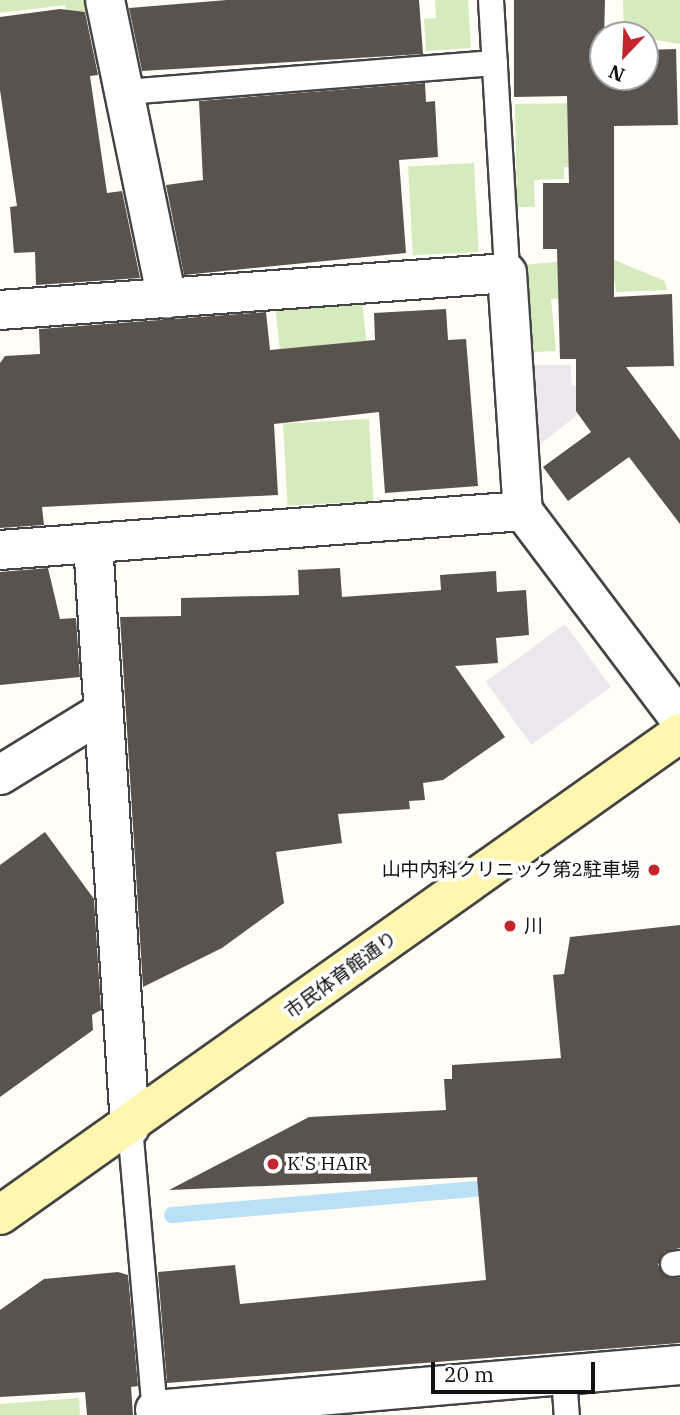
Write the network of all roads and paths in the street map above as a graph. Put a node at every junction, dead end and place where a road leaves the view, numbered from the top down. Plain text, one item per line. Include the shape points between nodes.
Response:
1 (105, 0) edge
2 (491, 0) edge
3 (495, 63) junction
4 (125, 92) junction
5 (507, 273) junction
6 (167, 299) junction
7 (0, 310) edge
8 (523, 511) junction
9 (93, 543) junction
10 (0, 550) edge
11 (101, 713) junction
12 (680, 719) edge
13 (680, 733) edge
14 (0, 775) edge
15 (130, 1127) junction
16 (0, 1215) edge
17 (680, 1365) edge
18 (564, 1376) junction
19 (155, 1413) edge
20 (567, 1415) edge

1 - 4 street
2 - 3 lane
3 - 4 lane
3 - 5 lane
4 - 6 street
5 - 6 street
5 - 8 street
6 - 7 street
8 - 9 street
8 - 12 street
9 - 10 street
9 - 11 street
11 - 14 street
11 - 15 street
13 - 15 street, 市民体育館通り
15 - 16 street, 市民体育館通り
15 - 19 lane
17 - 18 street
18 - 19 street
18 - 20 lane

